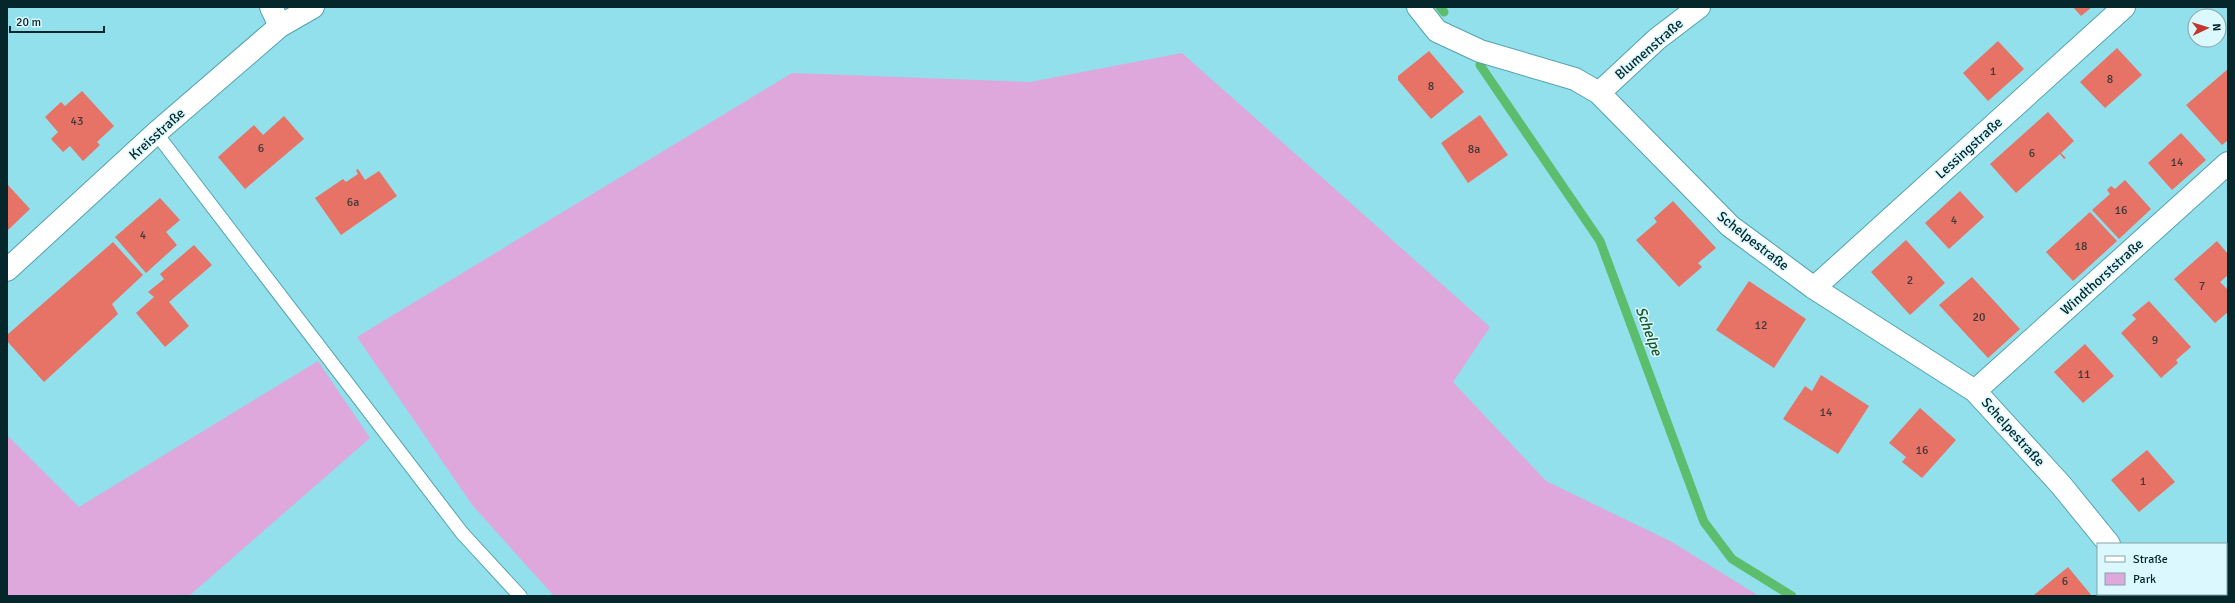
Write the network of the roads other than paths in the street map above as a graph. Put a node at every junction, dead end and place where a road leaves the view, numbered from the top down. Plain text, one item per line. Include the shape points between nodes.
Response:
1 (313, 7) edge
2 (1418, 7) edge
3 (1699, 7) edge
4 (2124, 7) edge
5 (276, 17) edge
6 (1599, 93) junction
7 (156, 134) junction
8 (2228, 163) edge
9 (7, 270) edge
10 (1814, 288) junction
11 (1975, 391) junction
12 (2108, 543) edge
13 (520, 596) edge

1 - 5 street, Kreisstraße
2 - 6 street, Schelpestraße via 1437,31 1480,51 1575,79
3 - 6 street, Blumenstraße via 1657,39
4 - 10 street, Lessingstraße
5 - 7 street, Kreisstraße
6 - 10 street, Schelpestraße via 1730,226
7 - 9 street, Kreisstraße
7 - 13 lane via 462,533
8 - 11 street, Windthorststraße
10 - 11 street, Schelpestraße
11 - 12 street, Schelpestraße via 2061,485

